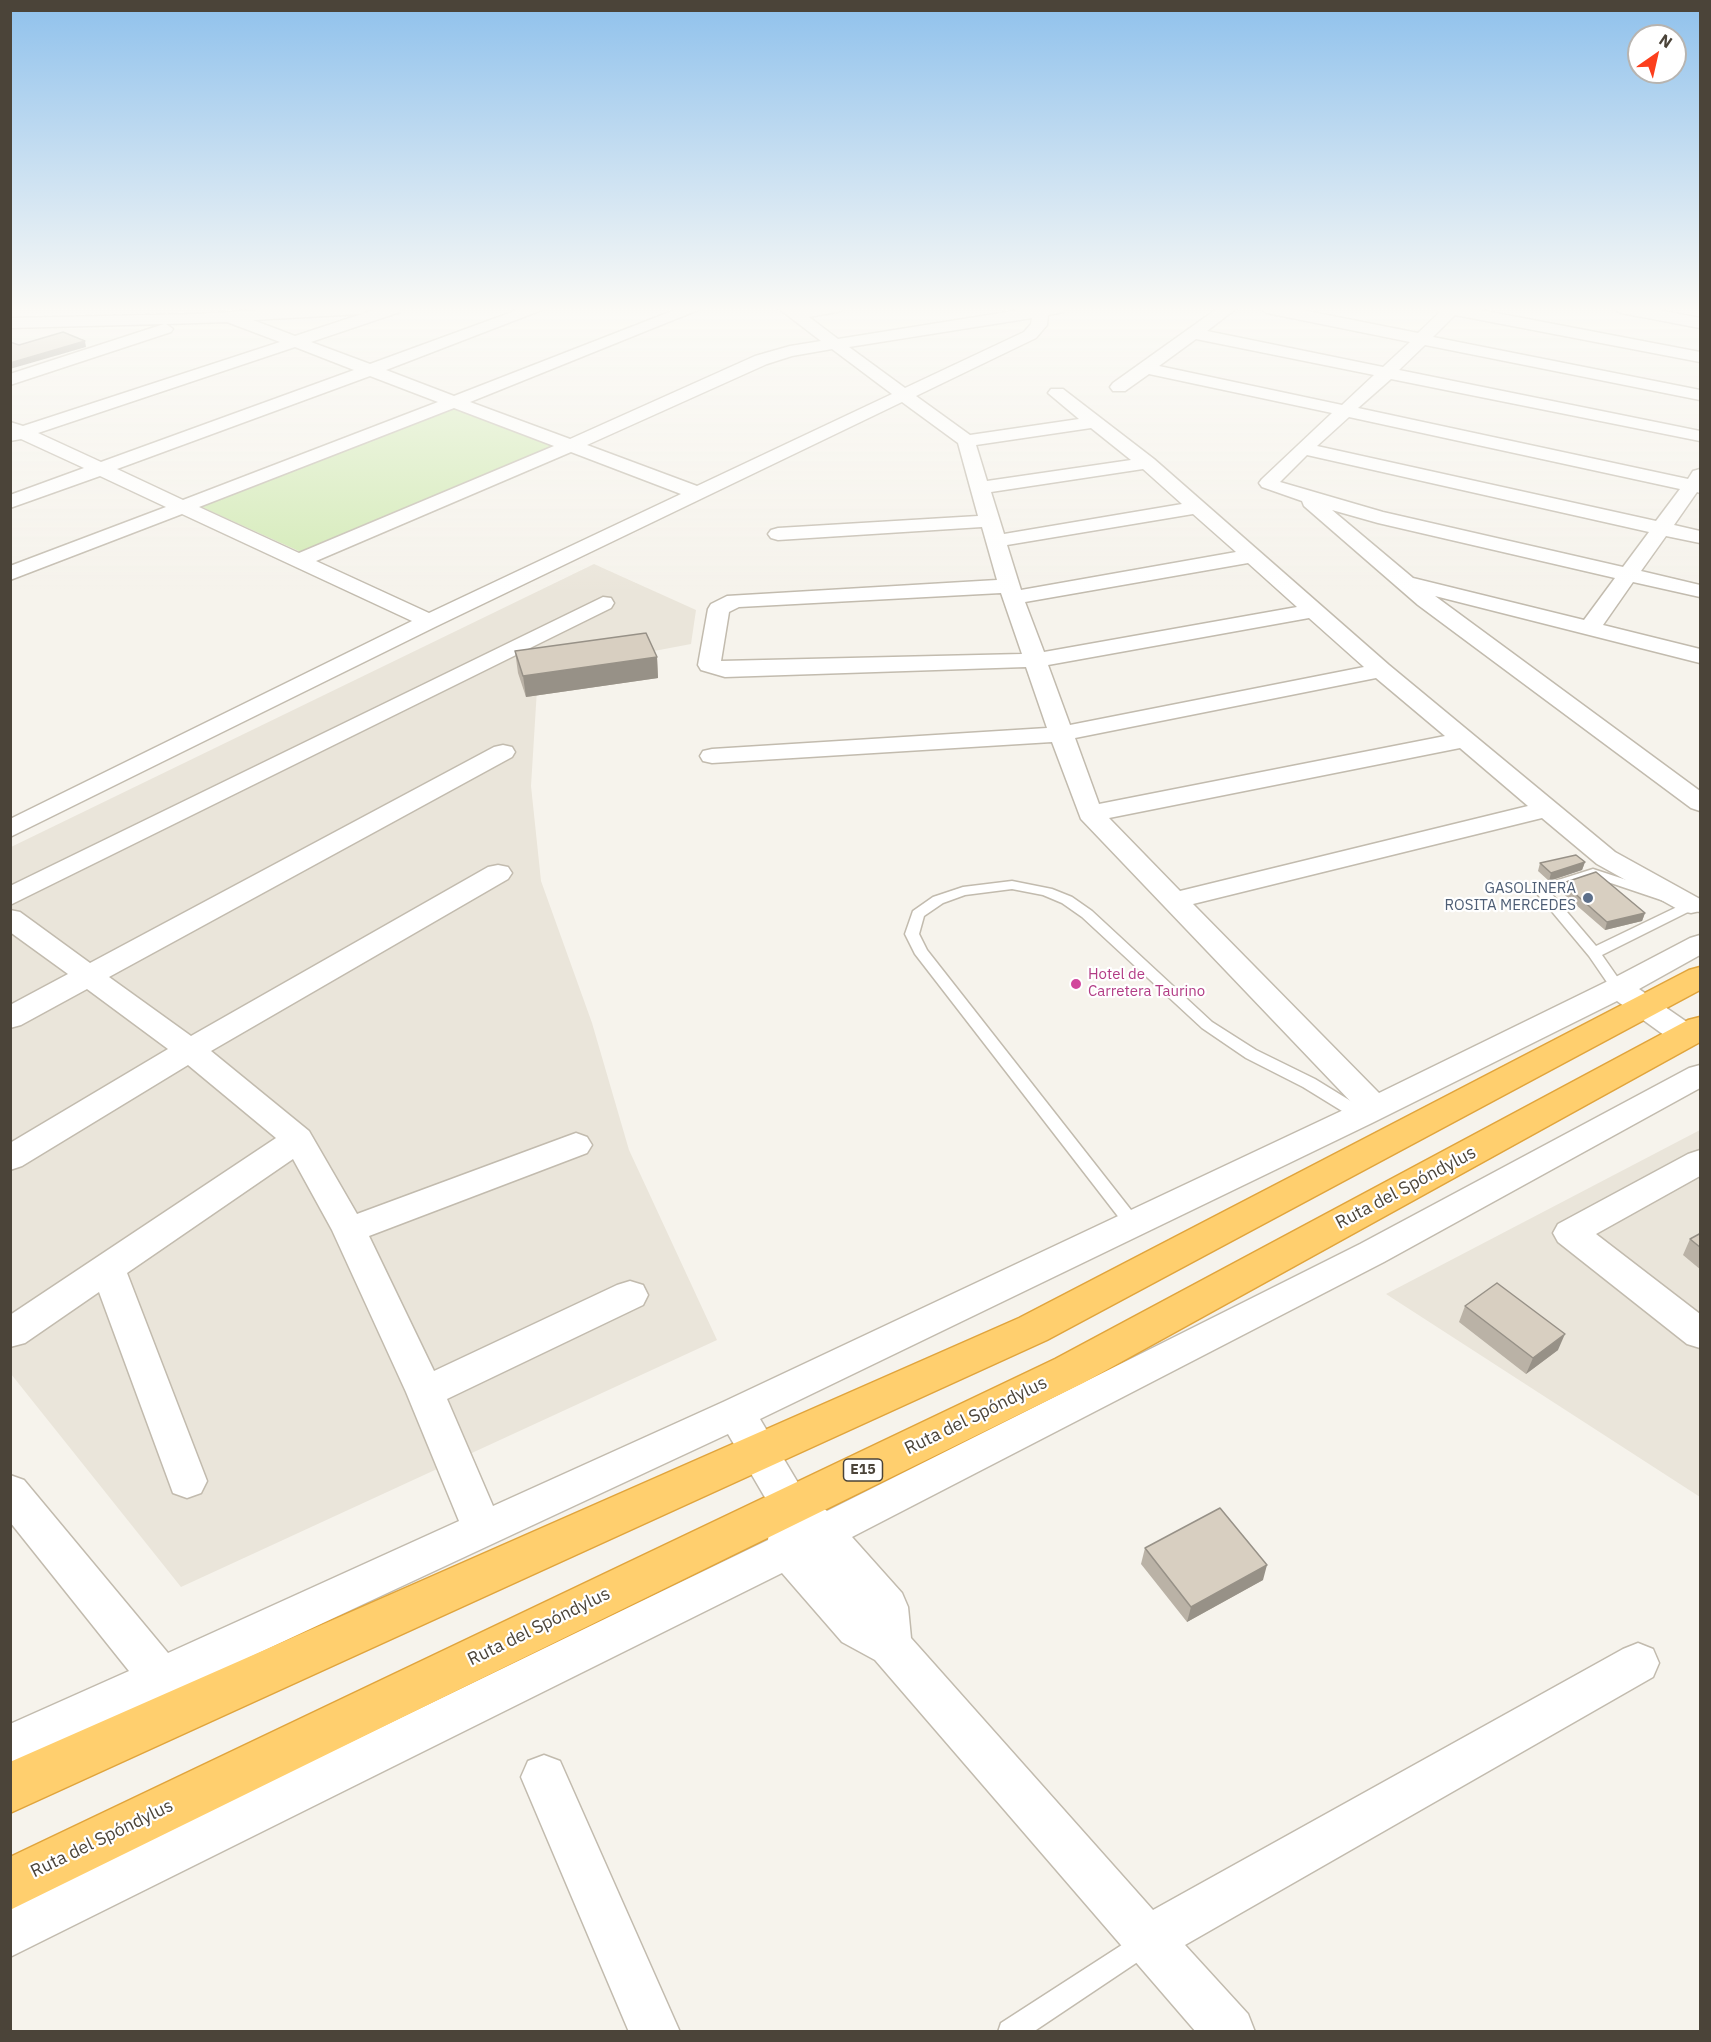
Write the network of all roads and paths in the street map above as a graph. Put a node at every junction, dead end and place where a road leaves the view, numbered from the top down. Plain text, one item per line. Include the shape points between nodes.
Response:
1 (104, 403) edge
2 (282, 403) edge
3 (450, 403) edge
4 (462, 403) edge
5 (665, 403) edge
6 (886, 403) edge
7 (914, 403) edge
8 (1071, 403) edge
9 (1314, 403) edge
10 (1353, 403) edge
11 (1538, 403) edge
12 (1346, 410) junction
13 (1097, 422) junction
14 (14, 432) edge
15 (1701, 436) edge
16 (966, 441) junction
17 (572, 445) junction
18 (1303, 449) junction
19 (1147, 463) junction
20 (100, 470) junction
21 (1698, 482) edge
22 (978, 488) junction
23 (697, 493) junction
24 (1306, 498) junction
25 (10, 502) edge
26 (181, 508) junction
27 (1197, 508) junction
28 (1662, 528) junction
29 (992, 531) junction
30 (778, 534) dead end
31 (1701, 537) edge
32 (1251, 556) junction
33 (300, 560) junction
34 (10, 574) edge
35 (1629, 574) junction
36 (1405, 583) junction
37 (1701, 591) edge
38 (1012, 592) junction
39 (603, 603) dead end
40 (1315, 610) junction
41 (429, 621) junction
42 (1590, 627) junction
43 (1701, 656) edge
44 (1036, 660) junction
45 (1381, 670) junction
46 (1060, 734) junction
47 (1463, 740) junction
48 (503, 752) dead end
49 (712, 756) dead end
50 (1701, 803) edge
51 (1547, 809) junction
52 (1090, 814) junction
53 (10, 829) edge
54 (498, 873) dead end
55 (10, 897) edge
56 (1175, 900) junction
57 (1696, 907) edge
58 (10, 918) edge
59 (1701, 944) edge
60 (1594, 952) junction
61 (88, 976) junction
62 (1701, 977) edge
63 (1632, 998) junction
64 (10, 1018) edge
65 (1693, 1032) edge
66 (190, 1050) junction
67 (1701, 1075) edge
68 (1368, 1112) junction
69 (298, 1138) junction
70 (576, 1145) dead end
71 (10, 1158) edge
72 (1701, 1162) edge
73 (1133, 1224) junction
74 (349, 1230) junction
75 (108, 1268) junction
76 (630, 1295) dead end
77 (12, 1333) dead end
78 (1701, 1334) edge
79 (425, 1392) junction
80 (736, 1413) junction
81 (760, 1452) junction
82 (187, 1481) dead end
83 (10, 1492) edge
84 (790, 1505) junction
85 (483, 1530) junction
86 (805, 1540) junction
87 (1638, 1664) dead end
88 (161, 1677) junction
89 (10, 1747) edge
90 (544, 1777) dead end
91 (10, 1788) edge
92 (10, 1884) edge
93 (10, 1933) edge
94 (1147, 1940) junction
95 (655, 2031) edge
96 (1010, 2031) edge
97 (1230, 2031) edge

1 - 14 street
2 - 20 street
3 - 26 street
4 - 17 street
5 - 17 street
6 - 23 street
7 - 16 street
8 - 13 street
9 - 12 street
10 - 12 street
11 - 15 street
12 - 18 street
12 - 21 street
13 - 16 street
13 - 19 street
14 - 20 street
16 - 22 street
17 - 23 street
17 - 33 street
18 - 24 street via 1269,483
18 - 28 street
19 - 22 street
19 - 27 street
20 - 25 street
20 - 26 street
21 - 28 street
22 - 29 street
23 - 41 street
24 - 35 street
24 - 36 street
26 - 33 street
26 - 34 street
27 - 29 street
27 - 32 street
28 - 31 street
28 - 35 street
29 - 30 street
29 - 38 street
32 - 38 street
32 - 40 street
33 - 41 street
35 - 37 street
35 - 42 street
36 - 42 street
36 - 50 street
38 - 44 street
38 - 44 street via 735,601 719,609 709,665 736,670
39 - 55 street
40 - 44 street
40 - 45 street
41 - 53 street
42 - 43 street
44 - 46 street
45 - 46 street
45 - 47 street
46 - 49 street
46 - 52 street
47 - 51 street
47 - 52 street
48 - 61 street
51 - 56 street
51 - 57 street via 1606,858
52 - 56 street
54 - 66 street
56 - 68 street
57 - 60 lane
57 - 60 lane via 1593,873 1541,890
58 - 61 street
59 - 63 street
60 - 63 lane
61 - 64 street
61 - 66 street
62 - 63 highway
63 - 65 street
63 - 68 street
63 - 81 highway via 1033,1329
65 - 84 highway, Ruta del Spóndylus / E15 via 1069,1371
66 - 69 street
66 - 71 street
67 - 86 street via 1372,1253
68 - 73 street
68 - 73 lane via 1251,1054 1207,1025 1067,900 1012,885 963,891 938,900 918,914 912,934 920,951
69 - 74 street
69 - 75 street
70 - 74 street
72 - 78 street via 1570,1233
73 - 80 street
74 - 79 street
75 - 77 street
75 - 82 street
76 - 79 street
79 - 85 street
80 - 81 street
80 - 85 street
81 - 84 street
81 - 91 highway
83 - 88 street
84 - 86 street
84 - 92 highway, Ruta del Spóndylus / E15
85 - 88 street
86 - 93 street
86 - 94 street via 857,1628 891,1646
87 - 94 street
88 - 89 street
90 - 95 street
94 - 96 lane
94 - 97 street

